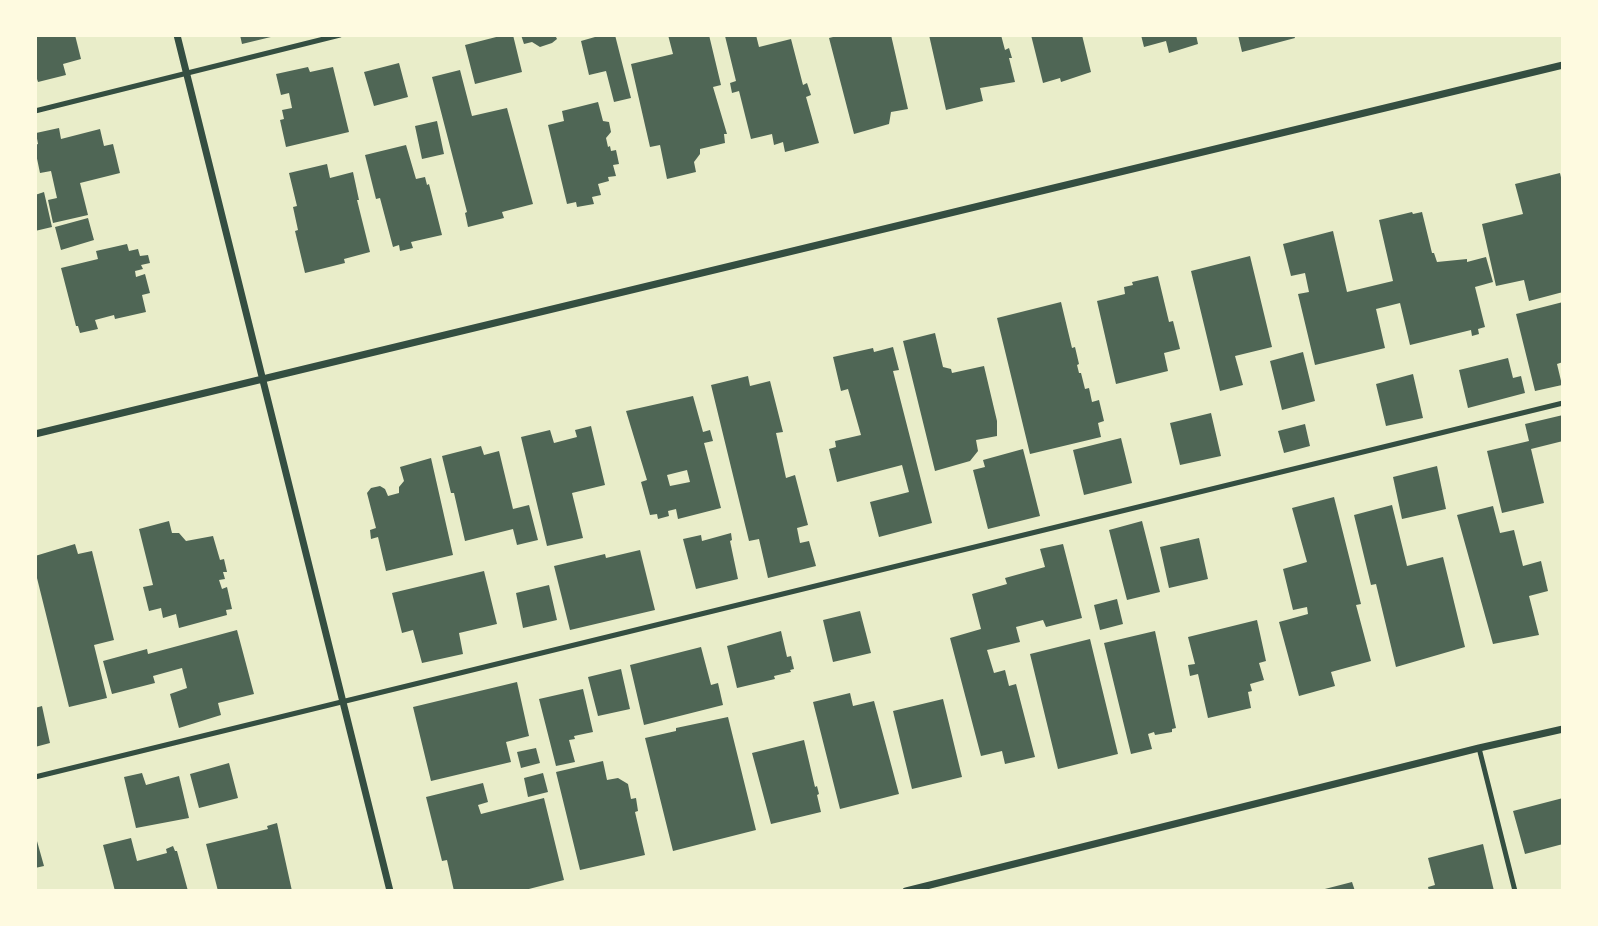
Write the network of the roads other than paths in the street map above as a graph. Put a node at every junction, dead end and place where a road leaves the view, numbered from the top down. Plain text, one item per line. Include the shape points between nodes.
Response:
1 (177, 35) edge
2 (340, 35) edge
3 (1563, 65) edge
4 (187, 73) junction
5 (35, 111) edge
6 (261, 378) junction
7 (1563, 402) edge
8 (35, 434) edge
9 (342, 701) junction
10 (1563, 729) edge
11 (1479, 748) junction
12 (35, 777) edge
13 (390, 891) edge
14 (906, 891) edge
15 (1515, 891) edge

1 - 4 street
2 - 4 lane
3 - 6 street
4 - 5 lane
4 - 6 street
6 - 8 street
6 - 9 street
7 - 9 lane
9 - 12 lane
9 - 13 street
10 - 11 street
11 - 14 street
11 - 15 lane

